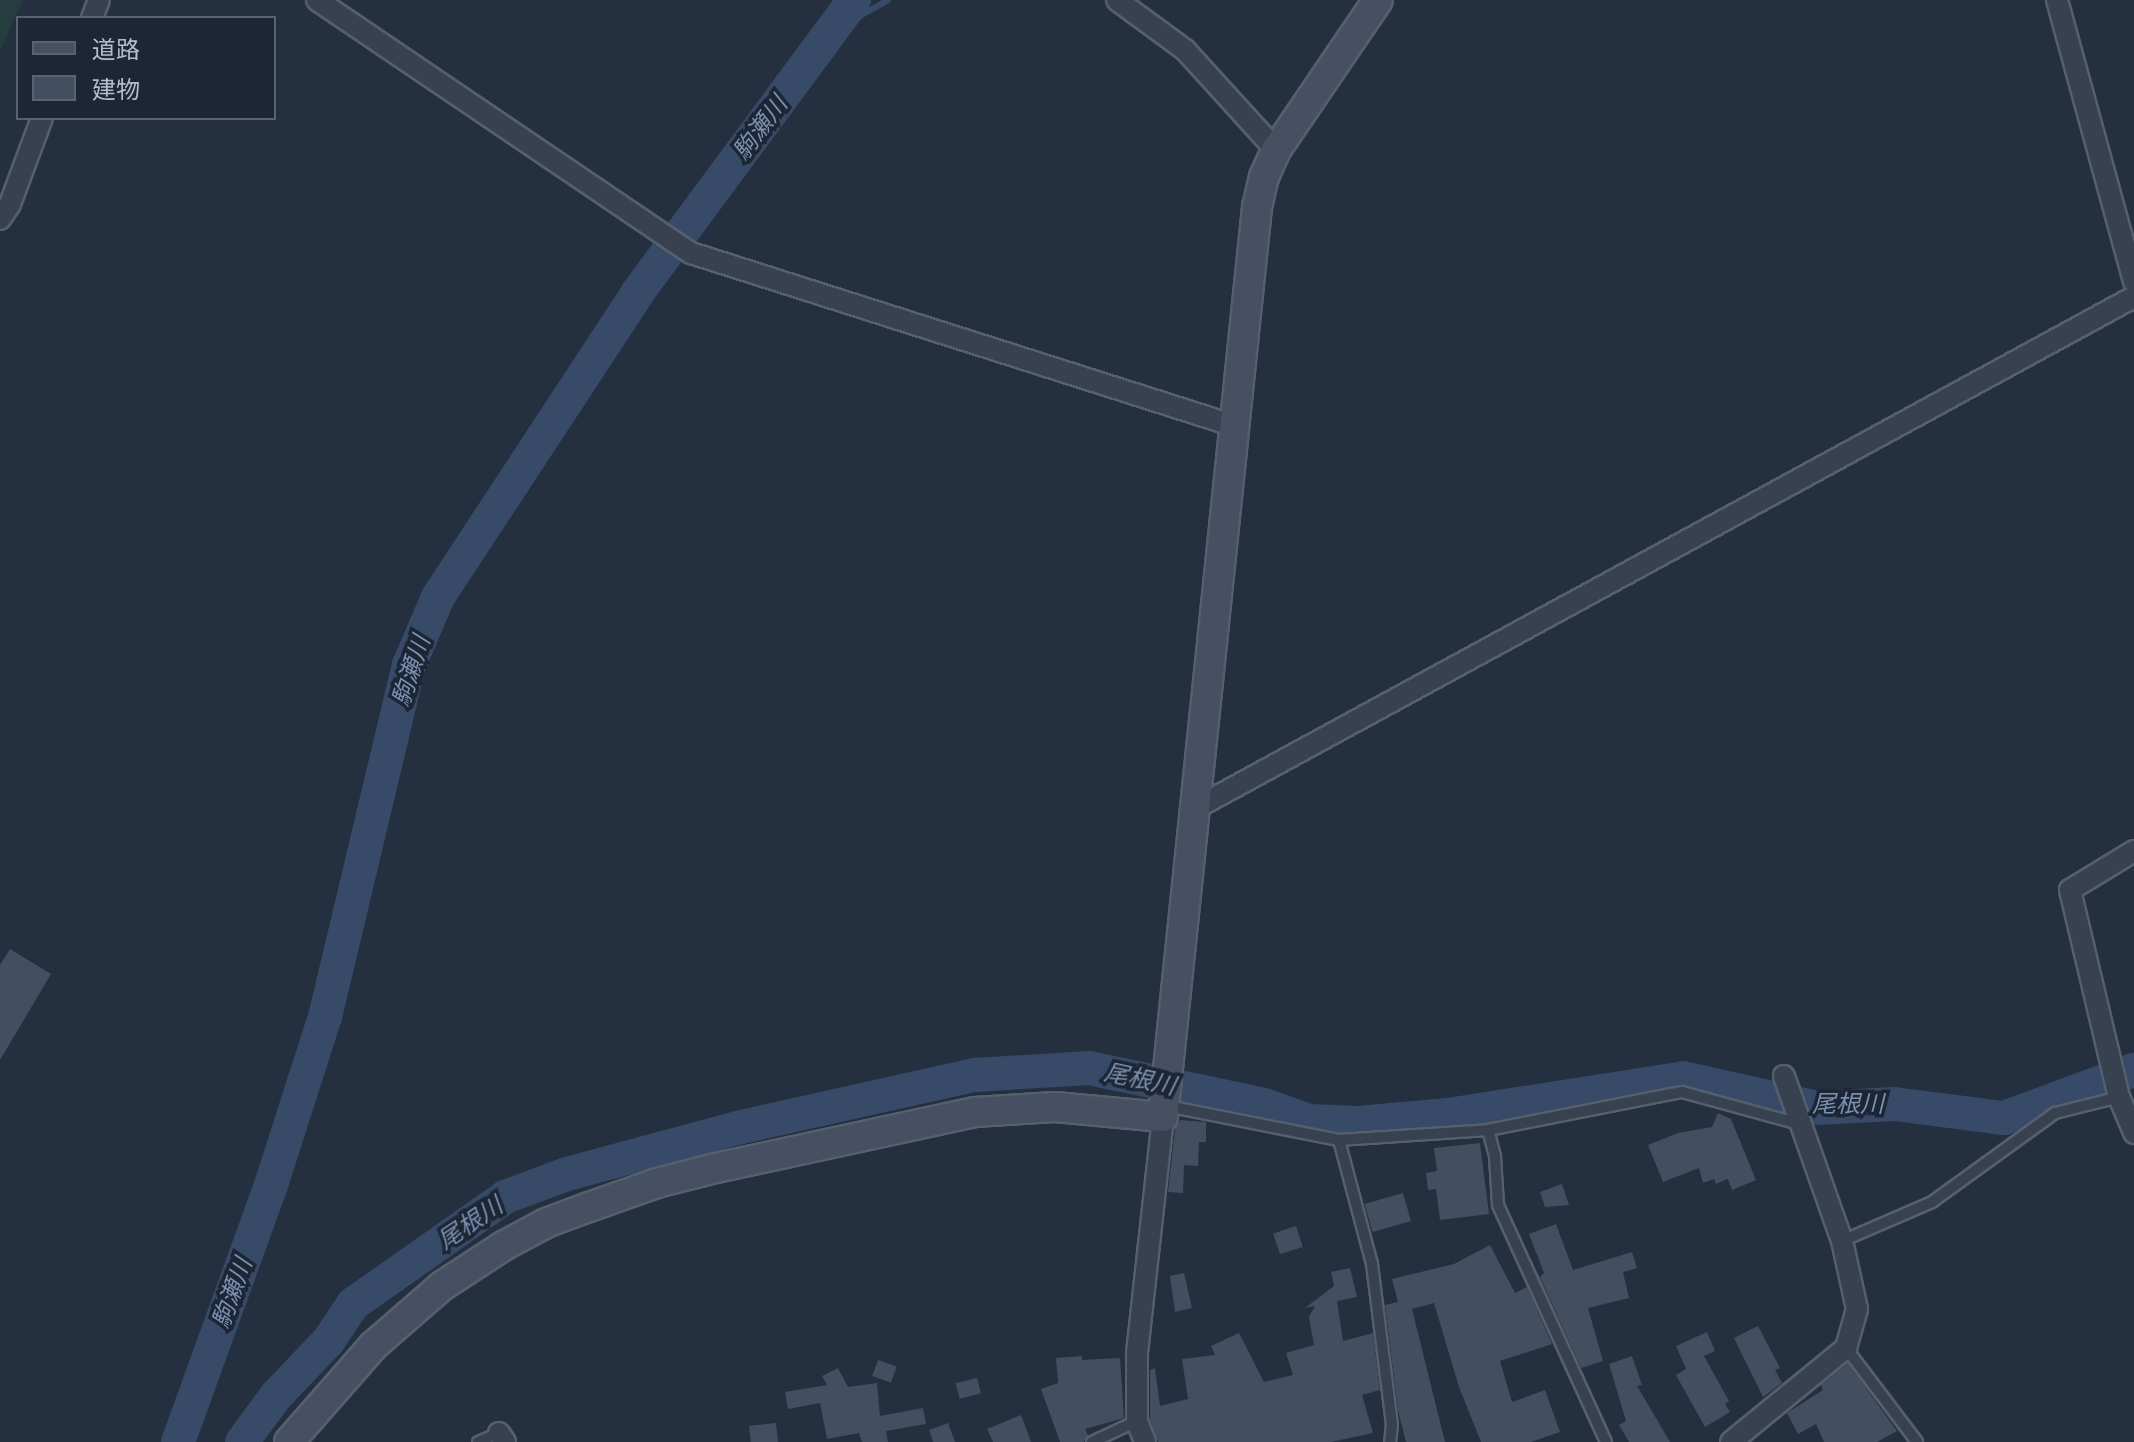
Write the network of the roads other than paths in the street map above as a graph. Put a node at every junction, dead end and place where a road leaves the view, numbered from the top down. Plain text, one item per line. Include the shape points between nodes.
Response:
1 (317, 0) edge
2 (1117, 0) edge
3 (1378, 0) edge
4 (2057, 0) edge
5 (41, 120) edge
6 (1276, 150) junction
7 (0, 219) edge
8 (2134, 282) edge
9 (2134, 297) edge
10 (1235, 426) junction
11 (1194, 809) junction
12 (2134, 851) edge
13 (1784, 1076) dead end
14 (2119, 1097) junction
15 (1164, 1098) junction
16 (1801, 1125) junction
17 (1488, 1130) junction
18 (2134, 1133) edge
19 (1339, 1140) junction
20 (1842, 1241) junction
21 (1846, 1348) junction
22 (1137, 1421) junction
23 (502, 1438) edge
24 (289, 1442) edge
25 (478, 1442) edge
26 (1092, 1442) edge
27 (1145, 1442) edge
28 (1390, 1442) edge
29 (1606, 1442) edge
30 (1731, 1442) edge
31 (1917, 1442) edge

1 - 10 street via 691,253
2 - 6 street via 1185,50
3 - 6 street
4 - 8 street
5 - 7 street
6 - 10 street via 1257,207
9 - 11 street
10 - 11 street
11 - 15 street
12 - 14 street via 2070,890
13 - 16 street
14 - 18 street
14 - 20 lane via 2055,1113 1932,1202
15 - 19 lane
15 - 22 street via 1137,1353
15 - 24 street via 975,1112 657,1183 546,1223 442,1286 373,1346
16 - 17 lane via 1682,1092
16 - 20 street
17 - 19 lane
17 - 29 lane via 1498,1205
19 - 28 lane via 1372,1264
20 - 21 street via 1857,1309
21 - 30 street
21 - 31 lane
22 - 26 lane
22 - 27 street
23 - 25 lane

